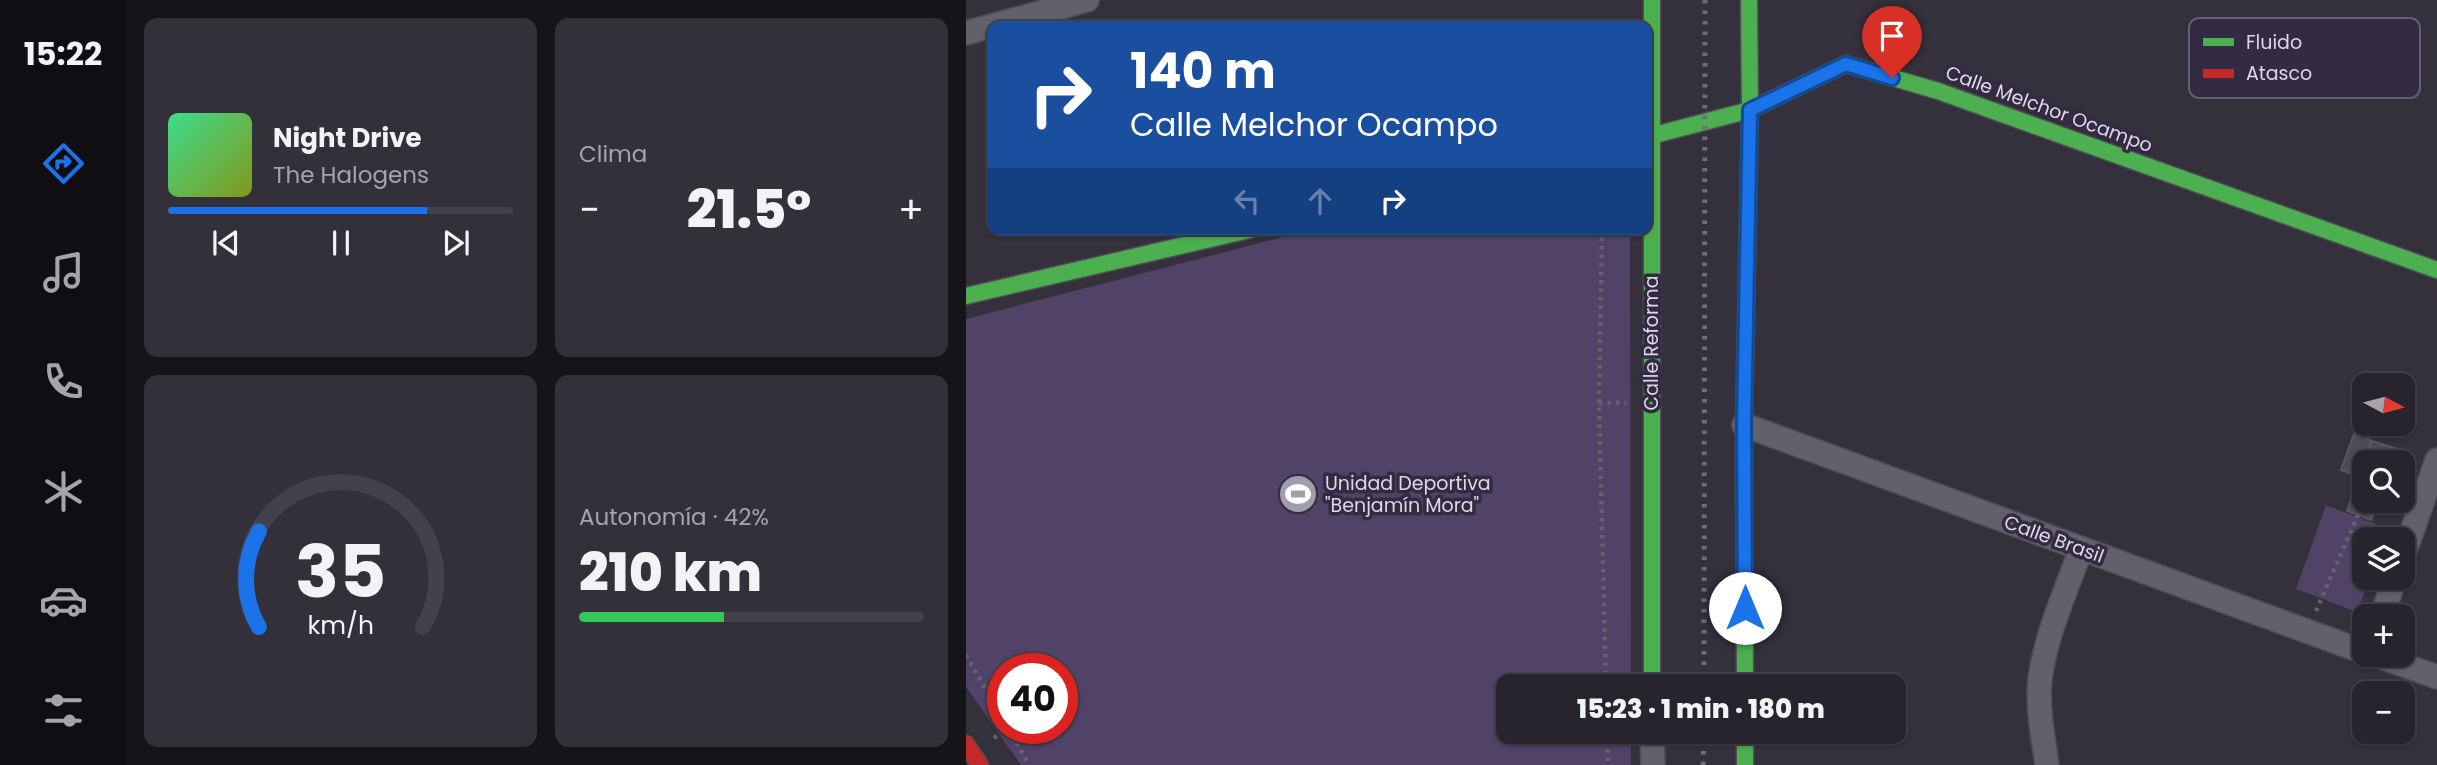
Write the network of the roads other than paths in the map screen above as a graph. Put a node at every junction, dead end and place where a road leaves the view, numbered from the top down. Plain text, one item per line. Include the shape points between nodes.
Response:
1 (1010, 0) edge
2 (1087, 0) edge
3 (1652, 0) edge
4 (1749, 0) edge
5 (996, 21) edge
6 (1008, 21) edge
7 (1652, 21) edge
8 (987, 27) edge
9 (966, 33) edge
10 (1750, 110) junction
11 (1652, 136) edge
12 (1227, 235) edge
13 (1650, 235) edge
14 (2437, 270) edge
15 (966, 296) edge
16 (1744, 425) junction
17 (2437, 460) edge
18 (2413, 527) edge
19 (2081, 549) junction
20 (2352, 648) edge
21 (2409, 667) edge
22 (1652, 674) edge
23 (1745, 674) edge
24 (2437, 677) edge
25 (966, 744) edge
26 (1652, 744) edge
27 (1745, 744) edge
28 (980, 765) edge
29 (1653, 765) edge
30 (1745, 765) edge
31 (2047, 765) edge

1 - 5 street
2 - 6 street
3 - 7 street, Calle Reforma
4 - 10 street
8 - 9 street
10 - 11 street, Calle Melchor Ocampo
10 - 14 street, Calle Melchor Ocampo via 1846,64 1951,96
10 - 16 street
12 - 15 street
13 - 22 street, Calle Reforma
16 - 19 street, Calle Brasil
16 - 23 street
17 - 18 street
19 - 20 street, Calle Brasil
19 - 31 street via 2047,645 2040,681
21 - 24 street
25 - 28 street
26 - 29 street
27 - 30 street

